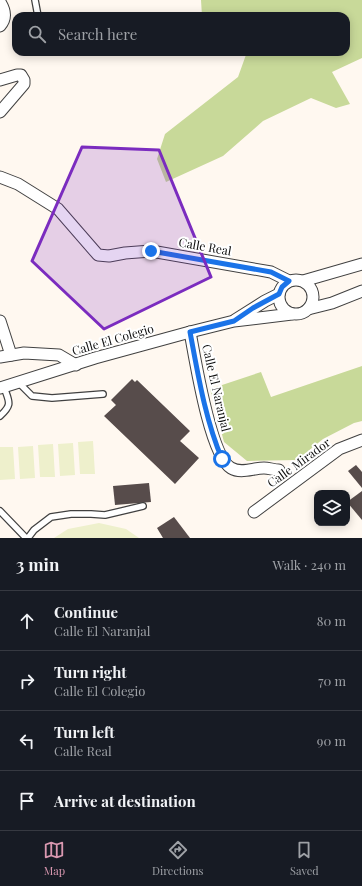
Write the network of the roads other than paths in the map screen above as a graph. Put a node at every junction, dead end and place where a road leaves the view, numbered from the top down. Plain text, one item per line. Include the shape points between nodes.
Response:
1 (34, 0) edge
2 (0, 2) edge
3 (37, 12) edge
4 (0, 26) edge
5 (0, 80) edge
6 (0, 112) edge
7 (0, 176) edge
8 (362, 264) edge
9 (289, 281) junction
10 (303, 281) junction
11 (362, 291) edge
12 (279, 294) junction
13 (308, 309) junction
14 (292, 314) junction
15 (0, 321) edge
16 (234, 321) junction
17 (190, 332) junction
18 (6, 356) edge
19 (76, 365) junction
20 (18, 382) junction
21 (2, 388) edge
22 (103, 394) dead end
23 (0, 416) edge
24 (362, 440) edge
25 (279, 470) dead end
26 (143, 506) dead end
27 (0, 512) edge
28 (254, 512) dead end
29 (27, 538) edge

1 - 3 lane
2 - 4 street via 5,15
5 - 6 street via 17,74 24,80 24,84
7 - 9 street, Calle Real via 58,209 98,255 151,251 271,272
8 - 10 street
9 - 10 street
9 - 12 street, Calle El Colegio
10 - 13 street via 310,286 313,294
11 - 13 street, Calle El Colegio
12 - 14 street via 280,303
12 - 16 street, Calle El Colegio
13 - 14 street, Calle El Colegio
14 - 16 street, Calle El Colegio
15 - 18 street
16 - 17 street, Calle El Colegio
17 - 19 street, Calle El Colegio
17 - 25 street, Calle El Naranjal via 215,443 222,459 230,468 239,471 264,468
18 - 19 street via 24,353 59,355
19 - 20 street, Calle El Colegio
20 - 21 street, Calle El Colegio
20 - 22 lane via 32,396 52,398
21 - 23 lane via 9,406
24 - 28 street, Calle Mirador via 339,449
26 - 29 lane via 105,516 71,514 51,518
27 - 29 lane

